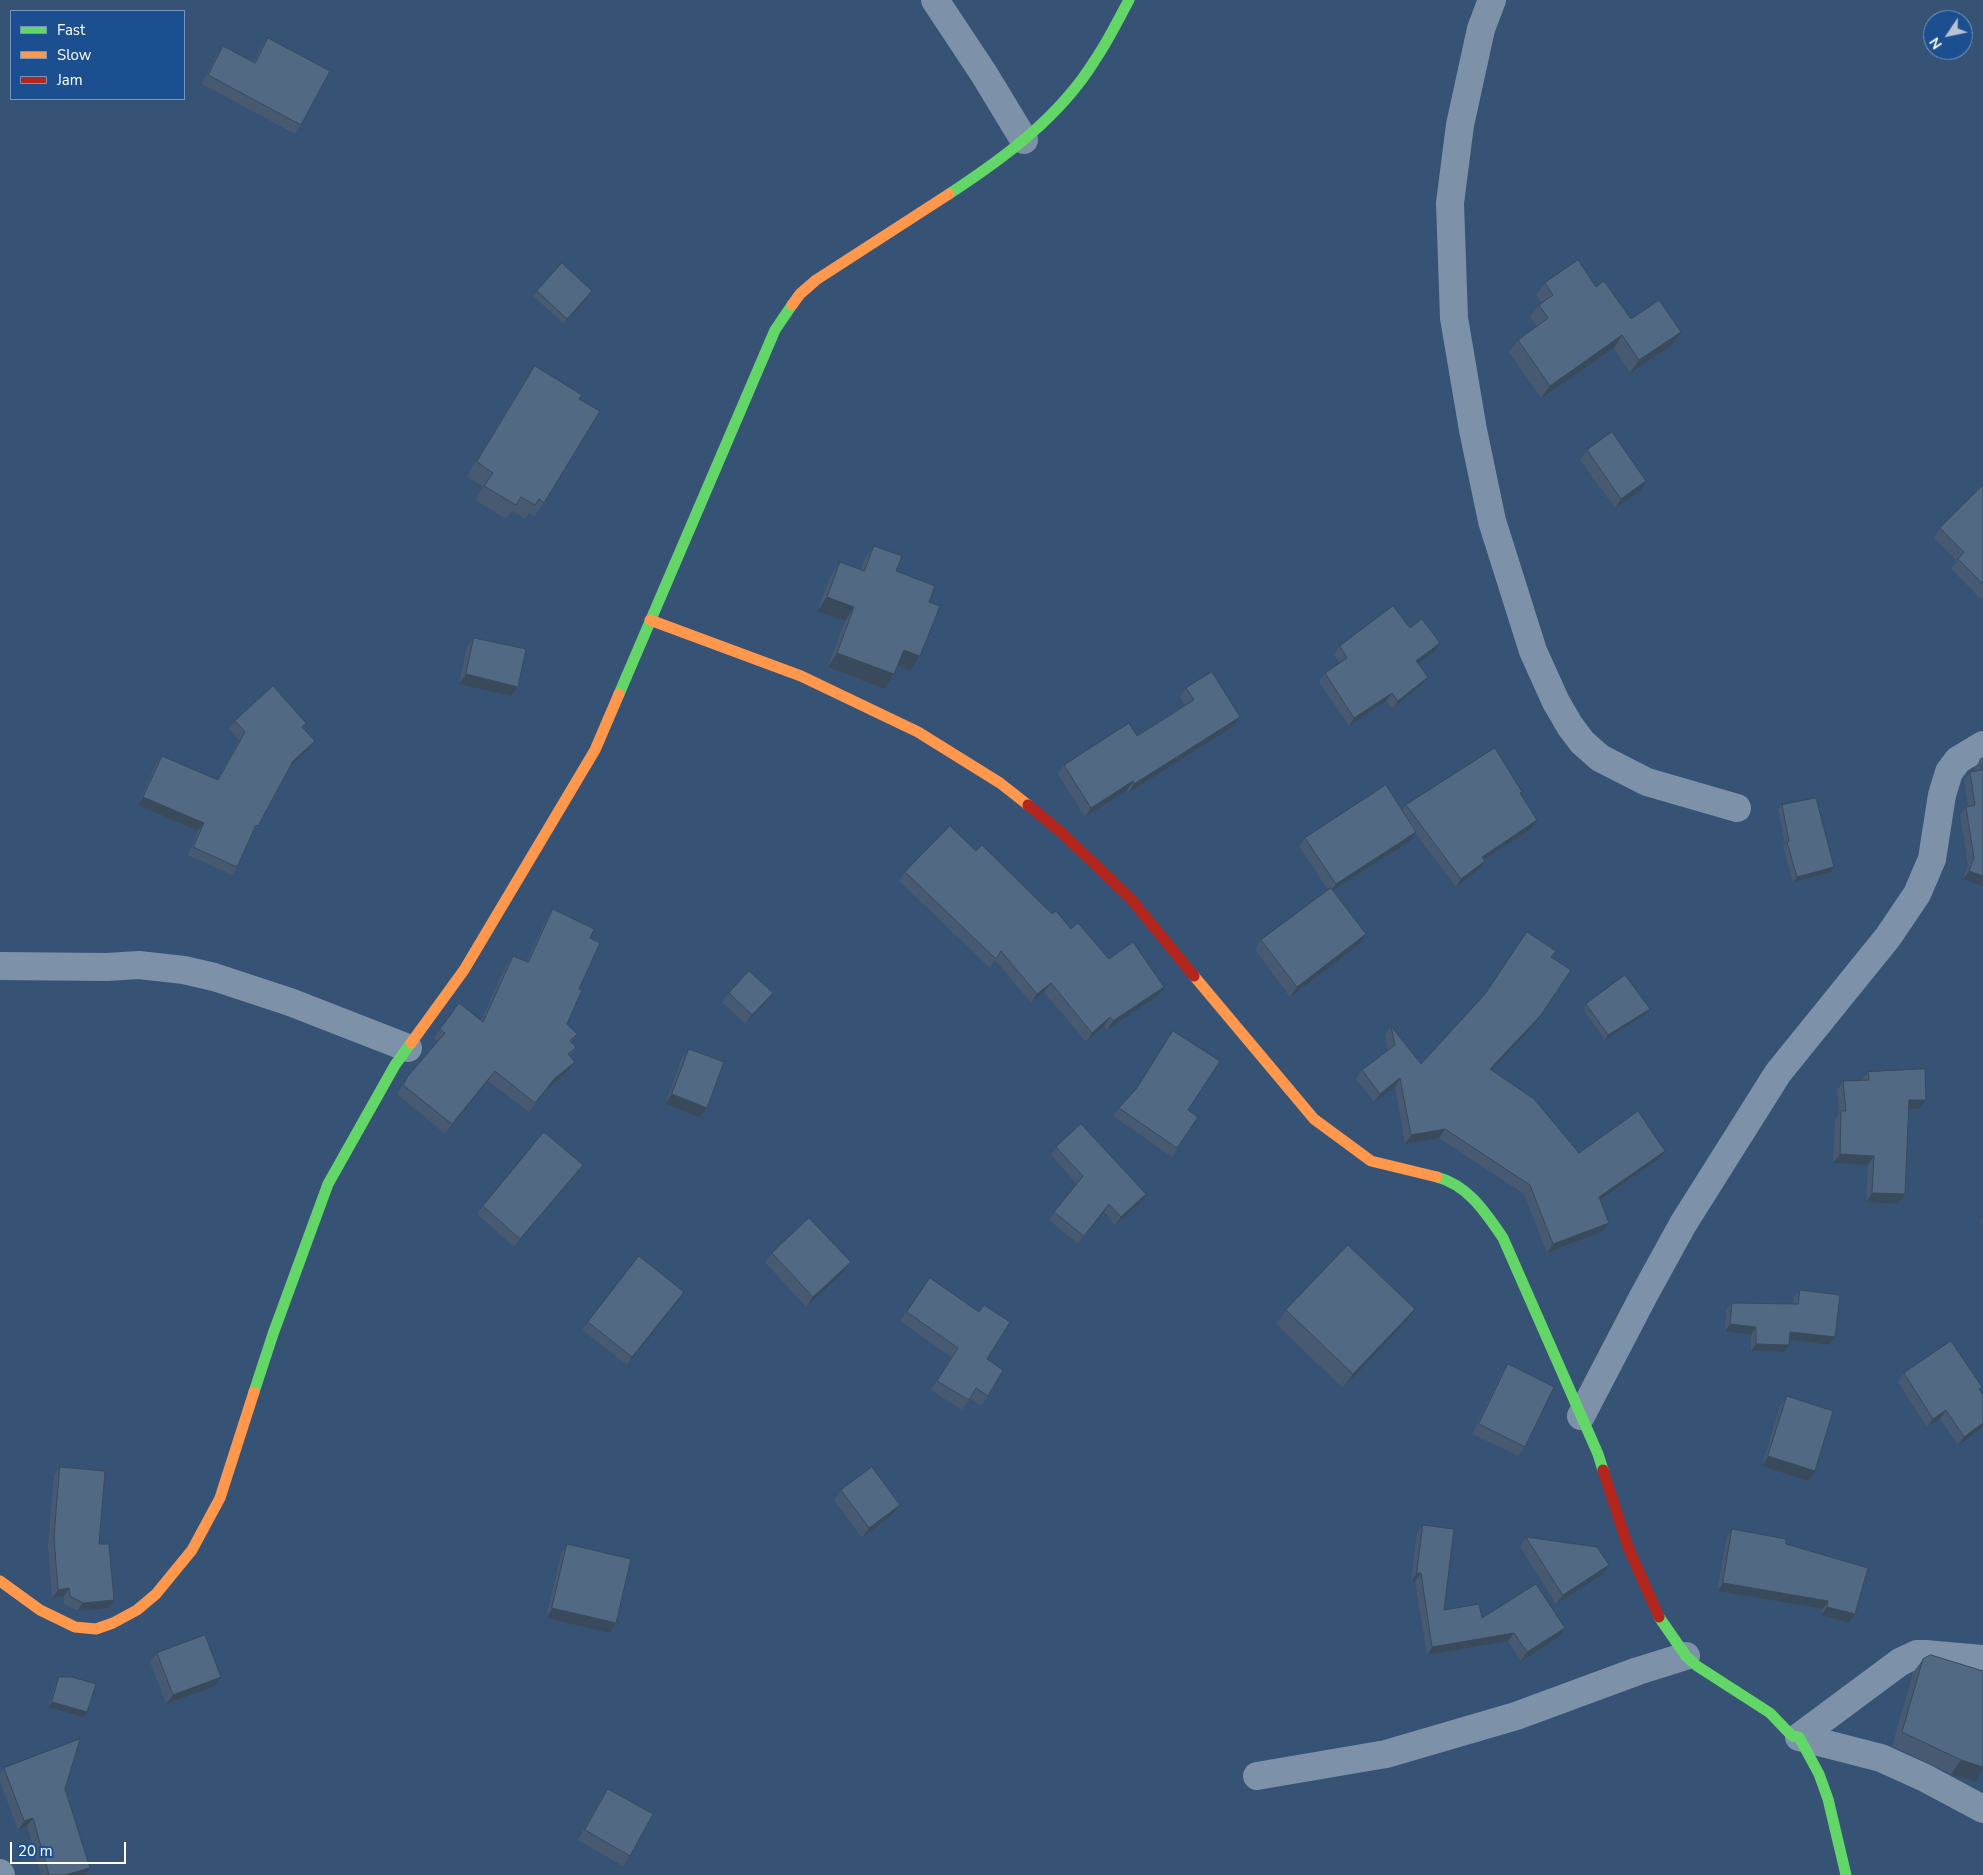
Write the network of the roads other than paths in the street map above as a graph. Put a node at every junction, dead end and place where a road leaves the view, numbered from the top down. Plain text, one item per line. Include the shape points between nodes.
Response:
1 (935, 0) edge
2 (1129, 0) edge
3 (1492, 0) edge
4 (1024, 140) junction
5 (650, 620) junction
6 (1983, 745) edge
7 (1737, 808) dead end
8 (0, 966) edge
9 (408, 1048) junction
10 (1581, 1416) junction
11 (0, 1581) edge
12 (1686, 1656) junction
13 (1983, 1659) edge
14 (1799, 1736) junction
15 (1258, 1776) dead end
16 (1983, 1809) edge
17 (1846, 1875) edge

1 - 4 street
2 - 4 street via 1095,61 1071,93
3 - 7 street via 1481,29 1460,125 1450,203 1454,318 1492,521 1534,651 1556,702 1582,742 1600,758 1646,782
4 - 5 street via 985,170 816,280 788,309
5 - 9 street via 594,750 464,970
5 - 10 street via 801,676 918,732 1000,783 1062,833 1130,899 1314,1119 1371,1161 1445,1179 1466,1191 1483,1208 1515,1263
6 - 10 street via 1958,760 1948,772 1932,859 1917,894 1893,930 1778,1074 1682,1224
8 - 9 street via 139,965 184,970 290,1002
9 - 11 street via 395,1065 328,1184 273,1334 220,1498 192,1550 156,1594 137,1610 96,1629 75,1627 40,1610
10 - 12 street via 1598,1454 1628,1547 1656,1612
12 - 14 street via 1770,1713 1792,1736
12 - 15 street via 1516,1716 1386,1754
13 - 14 street via 1925,1654 1911,1657
14 - 16 street via 1881,1758
14 - 17 street via 1828,1799

